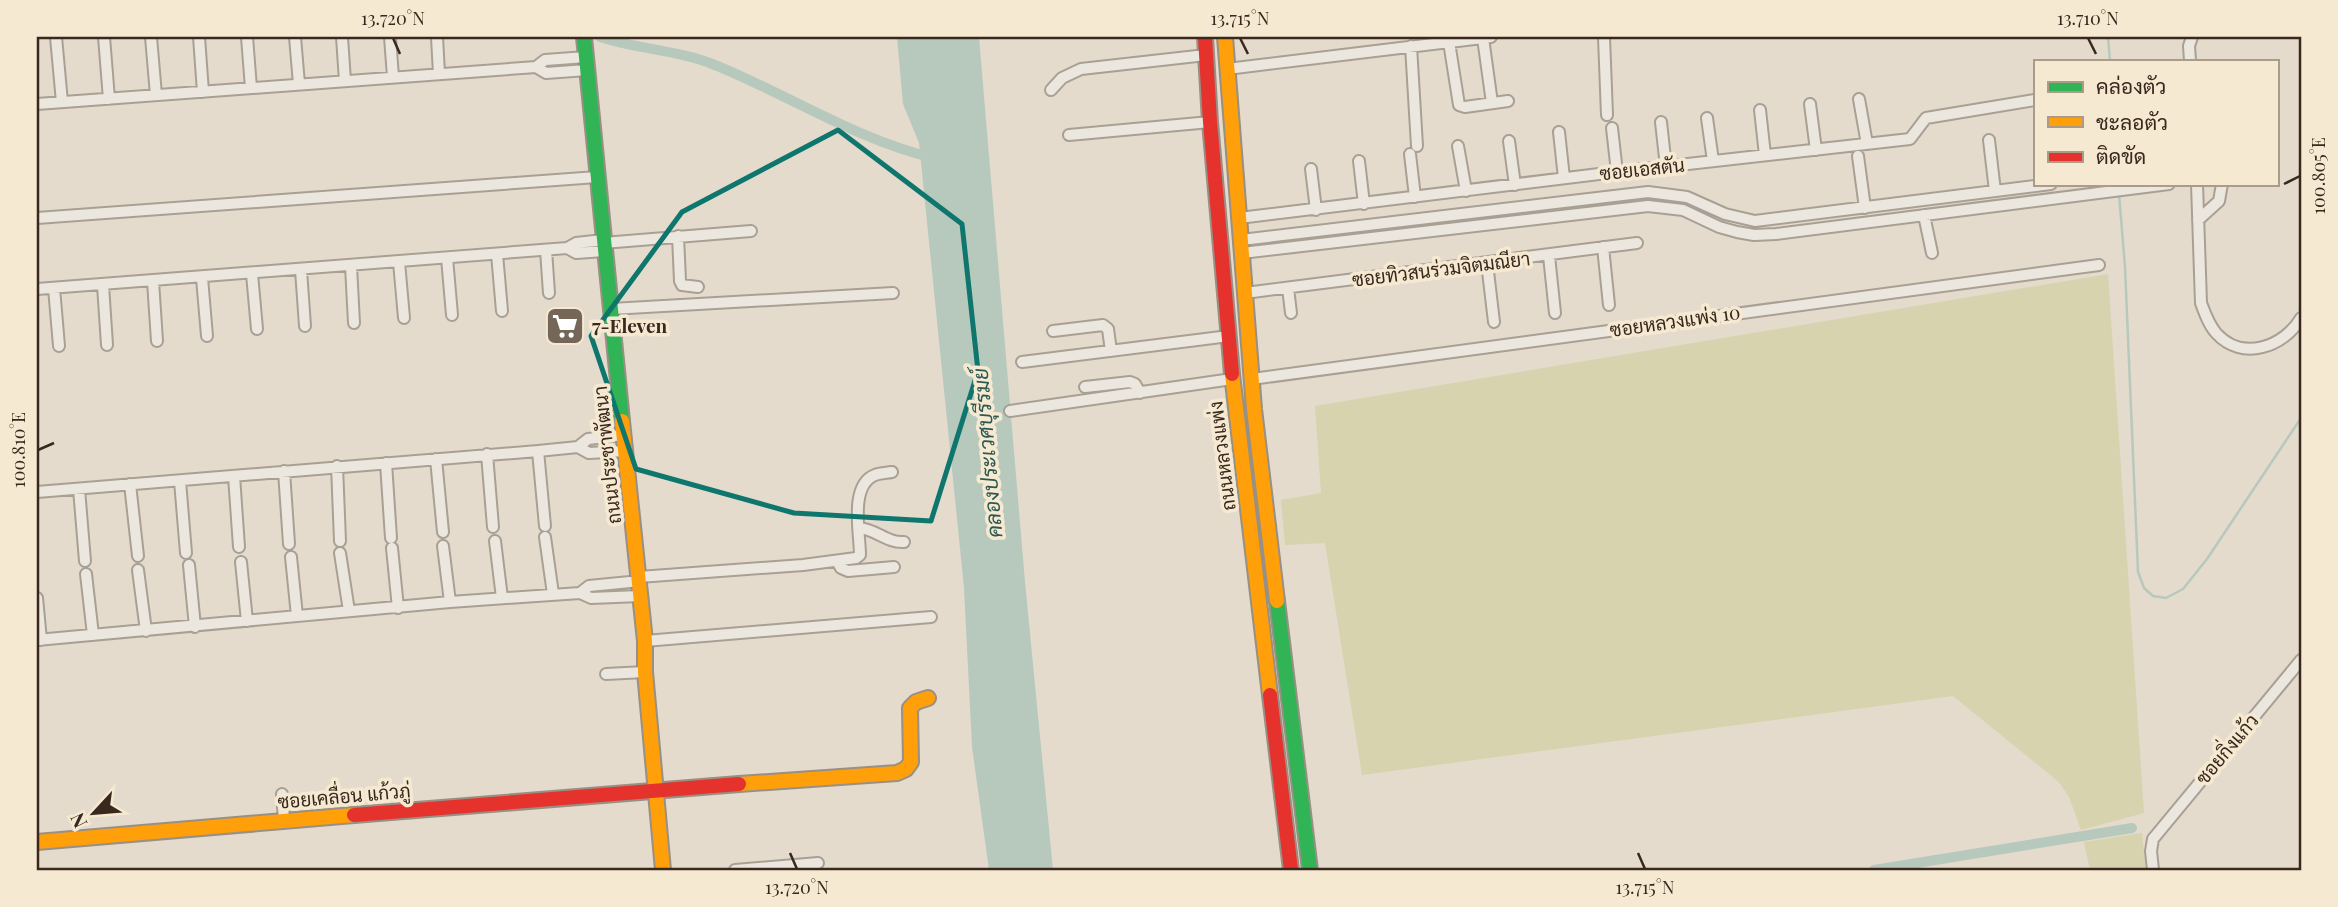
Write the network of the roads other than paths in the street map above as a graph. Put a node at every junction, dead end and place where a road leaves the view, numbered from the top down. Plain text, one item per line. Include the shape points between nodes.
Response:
1 (56, 37) edge
2 (104, 37) edge
3 (151, 37) edge
4 (199, 37) edge
5 (247, 37) edge
6 (295, 37) edge
7 (342, 37) edge
8 (390, 37) edge
9 (437, 37) edge
10 (1205, 37) edge
11 (1225, 37) edge
12 (1487, 37) edge
13 (1604, 37) edge
14 (2192, 37) edge
15 (584, 38) edge
16 (1448, 42) junction
17 (1411, 47) junction
18 (1206, 55) junction
19 (2190, 60) edge
20 (586, 63) junction
21 (1227, 69) junction
22 (439, 74) junction
23 (393, 77) junction
24 (345, 81) junction
25 (299, 84) junction
26 (251, 88) junction
27 (1051, 90) dead end
28 (203, 92) junction
29 (156, 95) junction
30 (109, 99) junction
31 (1859, 99) dead end
32 (2034, 100) edge
33 (1508, 101) dead end
34 (62, 102) junction
35 (1492, 103) junction
36 (37, 104) edge
37 (1810, 104) dead end
38 (1759, 110) dead end
39 (1607, 115) dead end
40 (1707, 118) dead end
41 (1230, 120) junction
42 (1210, 122) junction
43 (1661, 122) dead end
44 (1612, 128) dead end
45 (1559, 132) dead end
46 (1069, 135) dead end
47 (1989, 140) dead end
48 (1509, 141) dead end
49 (1867, 144) junction
50 (1458, 146) dead end
51 (1816, 149) junction
52 (1765, 155) junction
53 (1858, 156) dead end
54 (1359, 161) dead end
55 (1713, 161) junction
56 (1666, 167) junction
57 (1311, 169) dead end
58 (1617, 172) junction
59 (597, 177) junction
60 (1564, 178) junction
61 (1515, 185) junction
62 (2035, 186) edge
63 (2152, 186) edge
64 (2197, 186) edge
65 (2221, 186) edge
66 (1466, 191) junction
67 (1995, 191) junction
68 (1416, 197) junction
69 (1364, 204) junction
70 (1865, 208) junction
71 (1316, 210) junction
72 (1924, 215) junction
73 (37, 218) edge
74 (1239, 218) junction
75 (2198, 220) junction
76 (751, 231) dead end
77 (1309, 232) junction
78 (678, 236) junction
79 (1637, 243) dead end
80 (603, 245) junction
81 (1311, 245) junction
82 (1242, 246) junction
83 (1603, 247) junction
84 (546, 250) junction
85 (1932, 253) dead end
86 (497, 254) junction
87 (1549, 256) junction
88 (447, 258) junction
89 (399, 262) junction
90 (1487, 263) junction
91 (2099, 265) dead end
92 (351, 266) junction
93 (301, 270) junction
94 (253, 274) junction
95 (202, 278) junction
96 (153, 281) junction
97 (103, 285) junction
98 (698, 287) dead end
99 (54, 288) junction
100 (1288, 288) junction
101 (37, 289) edge
102 (549, 293) dead end
103 (893, 293) dead end
104 (1245, 293) junction
105 (1609, 305) dead end
106 (611, 309) junction
107 (502, 311) dead end
108 (1291, 313) dead end
109 (1555, 313) dead end
110 (452, 315) dead end
111 (404, 318) dead end
112 (2301, 318) edge
113 (1494, 322) dead end
114 (354, 323) dead end
115 (305, 326) dead end
116 (257, 329) dead end
117 (1053, 331) dead end
118 (206, 336) dead end
119 (1229, 337) junction
120 (157, 341) dead end
121 (107, 345) dead end
122 (59, 346) dead end
123 (1111, 351) junction
124 (1022, 362) dead end
125 (1232, 379) junction
126 (1252, 379) junction
127 (1085, 387) dead end
128 (1140, 393) junction
129 (1254, 409) junction
130 (1010, 411) dead end
131 (1235, 411) junction
132 (623, 435) junction
133 (578, 447) junction
134 (538, 451) junction
135 (626, 451) junction
136 (487, 454) junction
137 (436, 459) junction
138 (386, 463) junction
139 (337, 466) junction
140 (284, 471) junction
141 (892, 472) dead end
142 (234, 476) junction
143 (180, 481) junction
144 (130, 484) junction
145 (79, 489) junction
146 (37, 492) edge
147 (493, 527) dead end
148 (859, 528) junction
149 (443, 532) dead end
150 (340, 541) dead end
151 (495, 541) dead end
152 (904, 542) dead end
153 (289, 544) dead end
154 (443, 546) dead end
155 (239, 547) dead end
156 (186, 553) dead end
157 (341, 553) dead end
158 (138, 556) dead end
159 (291, 557) dead end
160 (85, 561) dead end
161 (837, 561) junction
162 (241, 562) dead end
163 (189, 565) dead end
164 (894, 566) dead end
165 (138, 570) dead end
166 (86, 574) dead end
167 (640, 585) junction
168 (552, 594) junction
169 (37, 597) edge
170 (502, 597) junction
171 (450, 602) junction
172 (398, 608) junction
173 (349, 611) junction
174 (297, 616) junction
175 (931, 617) dead end
176 (247, 621) junction
177 (195, 627) junction
178 (146, 631) junction
179 (93, 635) junction
180 (39, 640) edge
181 (645, 641) junction
182 (2301, 660) edge
183 (645, 672) junction
184 (607, 674) dead end
185 (928, 698) dead end
186 (655, 790) junction
187 (282, 794) dead end
188 (284, 820) junction
189 (37, 842) edge
190 (818, 863) dead end
191 (663, 870) edge
192 (735, 870) edge
193 (1291, 870) edge
194 (1310, 870) edge
195 (2153, 870) edge

1 - 34 street
2 - 30 street
3 - 29 street
4 - 28 street
5 - 26 street
6 - 25 street
7 - 24 street
8 - 23 street
9 - 22 street
10 - 18 street, ถนนหลวงแพ่ง
11 - 21 street, ถนนหลวงแพ่ง
12 - 16 street
12 - 35 street
13 - 39 street
14 - 19 street
15 - 20 street, ถนนประชาพัฒนา
16 - 17 street
16 - 35 street via 1459,105
17 - 21 street
17 - 68 street
18 - 27 street via 1081,69 1062,78
18 - 42 street, ถนนหลวงแพ่ง
20 - 22 street via 545,60 536,67
20 - 59 street, ถนนประชาพัฒนา
21 - 41 street, ถนนหลวงแพ่ง
22 - 23 street
23 - 24 street
24 - 25 street
25 - 26 street
26 - 28 street
28 - 29 street
29 - 30 street
30 - 34 street
31 - 49 street
32 - 49 street, ซอยเอสตัน via 1926,118 1909,139
33 - 35 street
34 - 36 street
37 - 51 street
38 - 52 street
40 - 55 street
41 - 42 street
41 - 74 street, ถนนหลวงแพ่ง
42 - 46 street
42 - 119 street, ถนนหลวงแพ่ง
43 - 56 street
44 - 58 street
45 - 60 street
47 - 67 street
48 - 61 street
49 - 51 street, ซอยเอสตัน
50 - 66 street
51 - 52 street, ซอยเอสตัน
52 - 55 street, ซอยเอสตัน
53 - 70 street
54 - 69 street
55 - 56 street, ซอยเอสตัน
56 - 58 street, ซอยเอสตัน
57 - 71 street
58 - 60 street, ซอยเอสตัน
59 - 73 street
59 - 80 street, ถนนประชาพัฒนา
60 - 61 street, ซอยเอสตัน
61 - 66 street, ซอยเอสตัน
62 - 67 street
63 - 72 street
64 - 75 street
65 - 75 street via 2219,201
66 - 68 street, ซอยเอสตัน
67 - 70 street
68 - 69 street, ซอยเอสตัน
69 - 71 street, ซอยเอสตัน
70 - 77 street via 1755,221 1687,197 1648,192
71 - 74 street, ซอยเอสตัน
72 - 81 street via 1754,234 1719,227 1683,210 1648,206
72 - 85 street
74 - 82 street, ถนนหลวงแพ่ง
75 - 112 street via 2201,303 2217,335 2237,348 2265,347 2283,339
76 - 78 street
77 - 81 street
77 - 82 street
78 - 80 street
78 - 98 street via 680,281
79 - 83 street, ซอยทิวสนร่วมจิตมณียา
80 - 84 street via 576,243
80 - 106 street, ถนนประชาพัฒนา
81 - 82 street
82 - 104 street, ถนนหลวงแพ่ง
83 - 87 street, ซอยทิวสนร่วมจิตมณียา
83 - 105 street
84 - 86 street
84 - 102 street
86 - 88 street
86 - 107 street
87 - 90 street, ซอยทิวสนร่วมจิตมณียา
87 - 109 street
88 - 89 street
88 - 110 street
89 - 92 street
89 - 111 street
90 - 100 street, ซอยทิวสนร่วมจิตมณียา
90 - 113 street
91 - 126 street, ซอยหลวงแพ่ง 10
92 - 93 street
92 - 114 street
93 - 94 street
93 - 115 street
94 - 95 street
94 - 116 street
95 - 96 street
95 - 118 street
96 - 97 street
96 - 120 street
97 - 99 street
97 - 121 street
99 - 101 street
99 - 122 street
100 - 104 street, ซอยทิวสนร่วมจิตมณียา
100 - 108 street
103 - 106 street
104 - 126 street, ถนนหลวงแพ่ง
106 - 132 street, ถนนประชาพัฒนา
117 - 123 street via 1103,324 1108,328
119 - 123 street
119 - 125 street, ถนนหลวงแพ่ง
123 - 124 street
125 - 128 street
125 - 131 street, ถนนหลวงแพ่ง
126 - 129 street, ถนนหลวงแพ่ง
127 - 128 street via 1130,382
128 - 130 street
129 - 131 street
129 - 194 street, ถนนหลวงแพ่ง
131 - 193 street, ถนนหลวงแพ่ง
132 - 133 street via 588,439
132 - 135 street, ถนนประชาพัฒนา
133 - 134 street
133 - 135 street via 589,453
134 - 136 street
134 - 168 street
135 - 167 street, ถนนประชาพัฒนา
136 - 137 street
136 - 147 street
137 - 138 street
137 - 149 street
138 - 139 street
138 - 172 street
139 - 140 street
139 - 150 street
140 - 142 street
140 - 153 street
141 - 148 street via 867,479 857,507
142 - 143 street
142 - 155 street
143 - 144 street
143 - 156 street
144 - 145 street
144 - 158 street
145 - 146 street
145 - 160 street
148 - 152 street
148 - 161 street via 860,555
151 - 170 street
154 - 171 street
157 - 173 street
159 - 174 street
161 - 164 street via 848,571
161 - 167 street
162 - 176 street
163 - 177 street
165 - 178 street
166 - 179 street
167 - 168 street via 589,586 580,593
167 - 181 street, ถนนประชาพัฒนา
168 - 170 street
169 - 180 street
170 - 171 street
171 - 172 street
172 - 173 street
173 - 174 street
174 - 176 street
175 - 181 street
176 - 177 street
177 - 178 street
178 - 179 street
179 - 180 street
181 - 183 street, ถนนประชาพัฒนา
182 - 195 street, ซอยกิ่งแก้ว via 2153,839
183 - 184 street
183 - 186 street, ถนนประชาพัฒนา
185 - 186 street, ซอยเคลื่อน แก้วภู่ via 910,708 911,762 897,773
186 - 188 street, ซอยเคลื่อน แก้วภู่
186 - 191 street, ถนนประชาพัฒนา
187 - 188 street
188 - 189 street, ซอยเคลื่อน แก้วภู่
190 - 192 street

